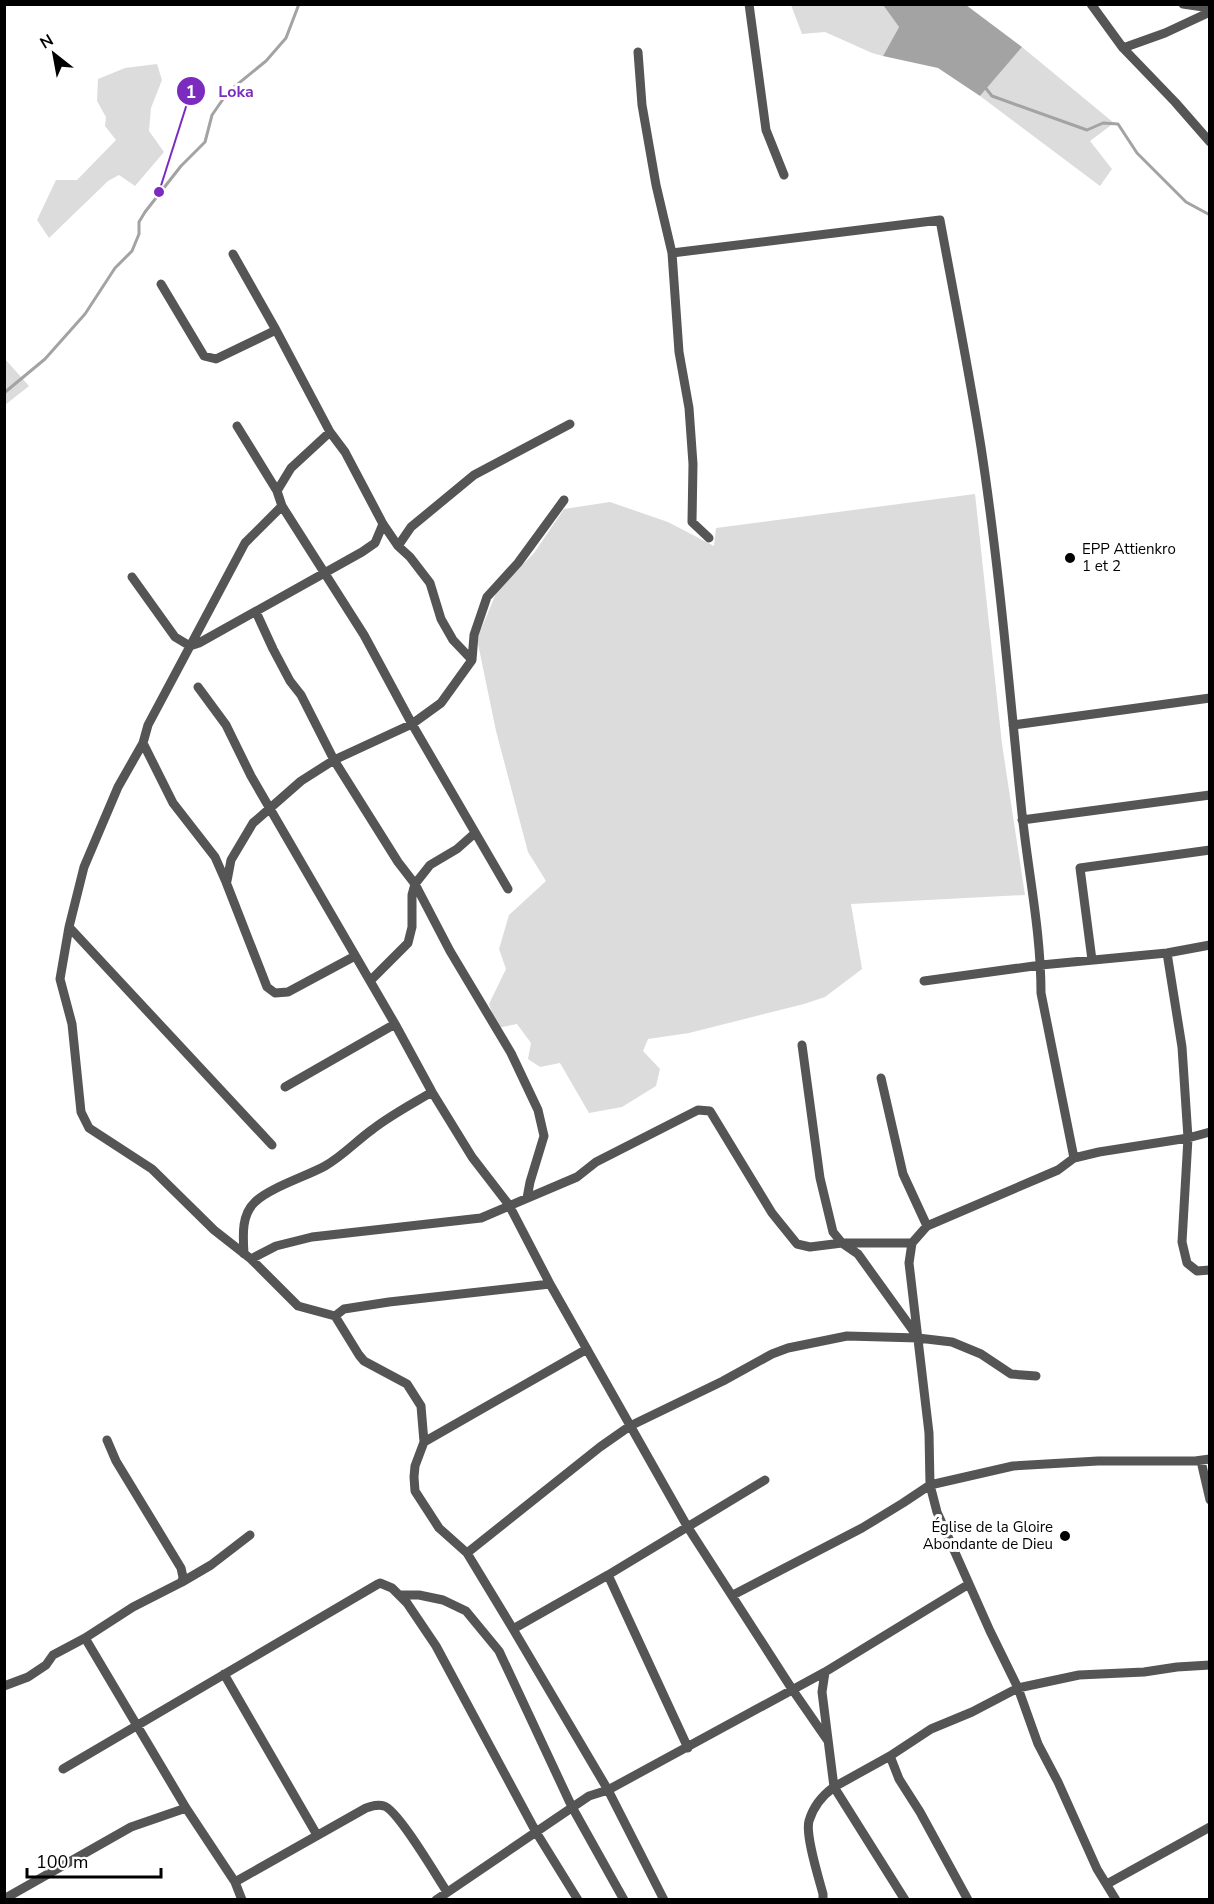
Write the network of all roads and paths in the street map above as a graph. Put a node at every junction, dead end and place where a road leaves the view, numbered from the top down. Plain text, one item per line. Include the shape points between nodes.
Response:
1 (749, 4) edge
2 (1091, 4) edge
3 (1183, 4) edge
4 (1209, 10) edge
5 (1123, 48) junction
6 (638, 52) dead end
7 (1209, 142) edge
8 (784, 174) dead end
9 (672, 253) junction
10 (233, 254) dead end
11 (160, 284) dead end
12 (276, 330) junction
13 (570, 424) dead end
14 (237, 426) dead end
15 (330, 432) junction
16 (277, 491) junction
17 (564, 500) dead end
18 (282, 506) junction
19 (383, 524) junction
20 (709, 538) dead end
21 (398, 546) junction
22 (324, 573) junction
23 (132, 577) dead end
24 (256, 612) junction
25 (190, 646) junction
26 (472, 660) junction
27 (198, 687) dead end
28 (1209, 698) edge
29 (412, 724) junction
30 (1013, 725) junction
31 (143, 743) junction
32 (334, 760) junction
33 (1209, 795) edge
34 (270, 807) junction
35 (1022, 820) junction
36 (474, 833) junction
37 (1209, 850) edge
38 (226, 882) junction
39 (415, 884) junction
40 (508, 889) dead end
41 (69, 927) junction
42 (1209, 945) edge
43 (1167, 953) junction
44 (356, 956) junction
45 (1092, 960) junction
46 (1041, 965) junction
47 (370, 981) junction
48 (924, 981) dead end
49 (395, 1024) junction
50 (802, 1045) dead end
51 (881, 1078) dead end
52 (285, 1087) dead end
53 (432, 1092) junction
54 (1209, 1132) edge
55 (1188, 1138) junction
56 (272, 1145) dead end
57 (1074, 1158) junction
58 (527, 1198) junction
59 (509, 1205) junction
60 (927, 1226) junction
61 (842, 1243) junction
62 (912, 1243) junction
63 (247, 1257) junction
64 (1209, 1270) edge
65 (550, 1284) junction
66 (334, 1316) junction
67 (918, 1338) junction
68 (587, 1349) junction
69 (1036, 1376) dead end
70 (630, 1425) junction
71 (107, 1440) dead end
72 (424, 1442) junction
73 (1205, 1460) edge
74 (765, 1480) dead end
75 (930, 1485) junction
76 (1209, 1500) edge
77 (687, 1526) junction
78 (250, 1535) dead end
79 (467, 1553) junction
80 (608, 1575) junction
81 (182, 1582) junction
82 (969, 1584) junction
83 (399, 1595) junction
84 (733, 1595) junction
85 (513, 1629) junction
86 (85, 1638) junction
87 (1209, 1665) edge
88 (825, 1672) junction
89 (224, 1674) junction
90 (4, 1686) edge
91 (1018, 1688) junction
92 (792, 1689) junction
93 (137, 1726) junction
94 (828, 1741) junction
95 (688, 1748) junction
96 (890, 1756) junction
97 (63, 1769) dead end
98 (834, 1787) junction
99 (608, 1790) junction
100 (572, 1807) junction
101 (186, 1808) junction
102 (1209, 1827) edge
103 (536, 1832) junction
104 (317, 1835) junction
105 (235, 1882) junction
106 (1107, 1884) junction
107 (447, 1892) junction
108 (4, 1899) edge
109 (242, 1899) edge
110 (436, 1899) edge
111 (578, 1899) edge
112 (624, 1899) edge
113 (664, 1899) edge
114 (823, 1899) edge
115 (905, 1899) edge
116 (968, 1899) edge
117 (1116, 1899) edge

1 - 8 street via 766,130
2 - 5 street
3 - 4 street
4 - 5 street via 1165,33
5 - 7 street
6 - 9 street via 642,105
9 - 20 street via 679,352 689,408 692,522
9 - 30 street via 940,220 982,456
10 - 12 street
11 - 12 street via 204,356 216,358
12 - 15 street
13 - 21 street via 474,475 411,527
14 - 16 street
15 - 16 street via 291,468
15 - 19 street via 345,452
16 - 18 street
17 - 26 street via 518,563 487,597 474,635
18 - 22 street
18 - 25 street via 245,543
19 - 21 street
19 - 22 street via 375,543
21 - 26 street via 430,584 441,620
22 - 24 street
22 - 29 street via 364,635
23 - 25 street via 175,637
24 - 25 street
24 - 32 street
25 - 31 street via 148,725
26 - 29 street via 441,703
27 - 34 street via 226,725
28 - 30 street
29 - 32 street
29 - 36 street
30 - 35 street
31 - 38 street via 173,804 215,857
31 - 41 street via 118,787 84,867
32 - 34 street
32 - 39 street
33 - 35 street
34 - 38 street via 253,823 231,860
34 - 44 street
35 - 46 street
36 - 39 street via 429,865
36 - 40 street
37 - 45 street via 1080,868
38 - 44 street via 267,987 274,993 288,992
39 - 47 street via 408,943
39 - 58 street via 511,1053 538,1110 544,1136
41 - 56 street
41 - 63 street via 60,979 72,1024 81,1112 89,1128 152,1169
42 - 43 street
43 - 45 street
43 - 55 street via 1182,1047
44 - 47 street
45 - 46 street
46 - 48 street
46 - 57 street via 1041,993
47 - 49 street
49 - 52 street
49 - 53 street
50 - 61 street via 819,1178 833,1232
51 - 60 street via 903,1174
53 - 59 street via 472,1157
53 - 63 street via 372,1130 327,1165 254,1202 243,1227
54 - 55 street
55 - 57 street
55 - 64 street via 1182,1242 1187,1263 1197,1271
57 - 60 street via 1058,1170
58 - 59 street
58 - 61 street via 577,1177 596,1162 698,1110 710,1111 772,1213 797,1244 810,1247
59 - 63 street via 481,1218 312,1237
59 - 65 street
60 - 62 street
61 - 62 street
61 - 67 street via 858,1254
62 - 67 street via 909,1263
63 - 66 street via 298,1306
65 - 66 street via 389,1302 344,1309
65 - 68 street
66 - 72 street via 364,1361 406,1384 415,1396 421,1406
67 - 69 street via 952,1342 981,1354 1011,1374
67 - 70 street via 847,1336 788,1348
67 - 75 street via 929,1433
68 - 70 street
68 - 72 street
70 - 77 street
70 - 79 street
71 - 81 street via 181,1568
72 - 79 street via 415,1466 415,1491 440,1528
73 - 75 street via 1013,1466
73 - 76 street
74 - 77 street
75 - 82 street via 937,1512
75 - 84 street via 862,1528
77 - 80 street
77 - 84 street
78 - 81 street
79 - 85 street
80 - 85 street
80 - 95 street
81 - 86 street
82 - 88 street
82 - 91 street
83 - 89 street via 378,1584
83 - 100 street via 443,1600 466,1611 486,1635 499,1651
83 - 103 street via 436,1646
84 - 92 street
85 - 99 street
86 - 90 street via 53,1655 35,1673
86 - 93 street
87 - 91 street via 1079,1675
88 - 92 street
88 - 94 street via 822,1692
89 - 93 street
89 - 104 street
91 - 96 street via 931,1729
91 - 106 street via 1038,1744 1096,1869
92 - 94 street
92 - 95 street
93 - 97 street
93 - 101 street
94 - 98 street
95 - 99 street
96 - 98 street
96 - 116 street via 899,1779
98 - 114 street via 823,1795 808,1822
98 - 115 street
99 - 100 street
99 - 113 street
100 - 103 street
100 - 112 street
101 - 105 street
101 - 108 street via 130,1827
102 - 106 street
103 - 107 street
103 - 111 street
104 - 105 street
104 - 107 street via 366,1808 387,1806
105 - 109 street
106 - 117 street
107 - 110 street

